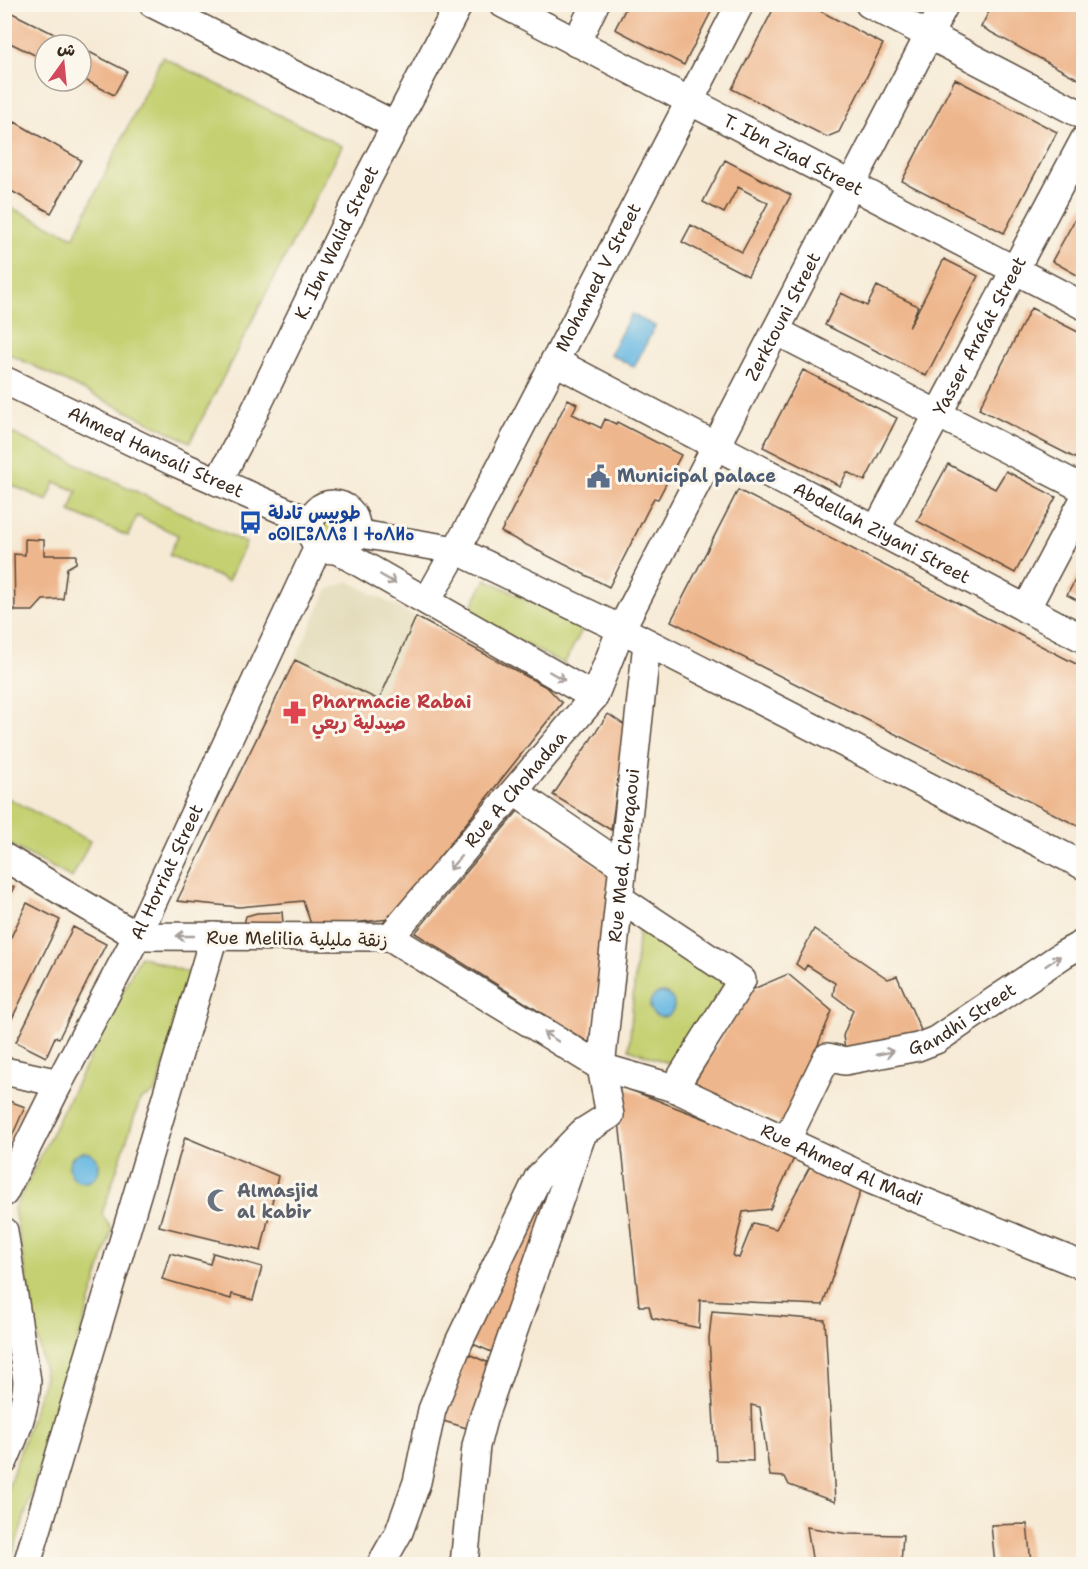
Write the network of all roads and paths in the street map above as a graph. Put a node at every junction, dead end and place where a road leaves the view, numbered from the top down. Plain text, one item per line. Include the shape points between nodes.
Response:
1 (153, 4) edge
2 (459, 4) edge
3 (503, 4) edge
4 (595, 4) edge
5 (740, 4) edge
6 (869, 4) edge
7 (945, 4) edge
8 (929, 36) junction
9 (576, 43) junction
10 (689, 102) junction
11 (1083, 116) edge
12 (395, 125) junction
13 (1083, 140) edge
14 (851, 186) junction
15 (1014, 270) junction
16 (1083, 306) edge
17 (776, 331) junction
18 (554, 361) junction
19 (4, 380) edge
20 (938, 414) junction
21 (716, 446) junction
22 (218, 482) junction
23 (1083, 489) edge
24 (1083, 500) edge
25 (876, 530) junction
26 (330, 537) junction
27 (456, 550) junction
28 (427, 601) junction
29 (1026, 609) junction
30 (621, 629) junction
31 (1083, 639) edge
32 (647, 642) junction
33 (594, 697) junction
34 (515, 792) junction
35 (4, 857) edge
36 (623, 866) junction
37 (1083, 866) edge
38 (620, 898) junction
39 (137, 936) junction
40 (214, 936) junction
41 (390, 937) junction
42 (1083, 944) edge
43 (601, 1068) junction
44 (4, 1071) edge
45 (59, 1083) junction
46 (674, 1088) junction
47 (583, 1132) junction
48 (787, 1139) junction
49 (4, 1193) edge
50 (4, 1232) edge
51 (1083, 1266) edge
52 (8, 1445) edge
53 (27, 1564) edge
54 (381, 1564) edge
55 (464, 1564) edge

1 - 12 street
2 - 12 street, K. Ibn Walid Street
3 - 9 street, T. Ibn Ziad Street
4 - 9 street
5 - 10 street, Mohamed V Street
6 - 8 street
7 - 8 street, Zerktouni Street
8 - 11 street
8 - 14 street, Zerktouni Street
9 - 10 street, T. Ibn Ziad Street
10 - 14 street, T. Ibn Ziad Street
10 - 18 street, Mohamed V Street
12 - 22 street, K. Ibn Walid Street
13 - 15 street, Yasser Arafat Street
14 - 15 street, T. Ibn Ziad Street
14 - 17 street, Zerktouni Street
15 - 16 street, T. Ibn Ziad Street
15 - 20 street, Yasser Arafat Street
17 - 20 street
17 - 21 street, Zerktouni Street
18 - 21 street, Abdellah Ziyani Street
18 - 27 street, Mohamed V Street
19 - 22 street, Ahmed Hansali Street
20 - 23 street
20 - 25 street, Yasser Arafat Street
21 - 25 street, Abdellah Ziyani Street
21 - 30 street, Zerktouni Street
22 - 26 street, Ahmed Hansali Street
24 - 29 street
25 - 29 street, Abdellah Ziyani Street
26 - 27 street
26 -> 28 street
26 - 39 street, Al Horriat Street
27 - 28 street, Mohamed V Street
27 - 30 street
28 -> 33 street
29 - 31 street, Abdellah Ziyani Street
30 - 32 street
30 - 33 street, Rue A Chohadaa
32 - 36 street, Rue Med. Cherqaoui
32 - 37 street
33 - 34 street, Rue A Chohadaa
34 - 36 street
34 -> 41 street, Rue A Chohadaa
35 - 39 street
36 - 38 street, Rue Med. Cherqaoui
38 - 43 street, Rue Med. Cherqaoui
38 - 46 street via 742,980
40 -> 39 street, Rue Melilia زنقة مليلية
39 - 45 street, Al Horriat Street
40 - 41 street, Rue Melilia زنقة مليلية
40 - 53 street
43 -> 41 street, Rue Melilia زنقة مليلية
48 -> 42 street, Gandhi Street via 827,1057 845,1061 936,1040
43 - 46 street, Rue Ahmed Al Madi
43 - 47 street, Rue Med. Cherqaoui via 609,1115
44 - 45 street
45 - 49 street, Al Horriat Street
46 - 48 street, Rue Ahmed Al Madi
47 - 54 street via 538,1178 459,1342 432,1410 417,1482 399,1532
47 - 55 street via 483,1419 476,1446
48 - 51 street, Rue Ahmed Al Madi via 871,1180
50 - 52 street via 27,1381 27,1393

